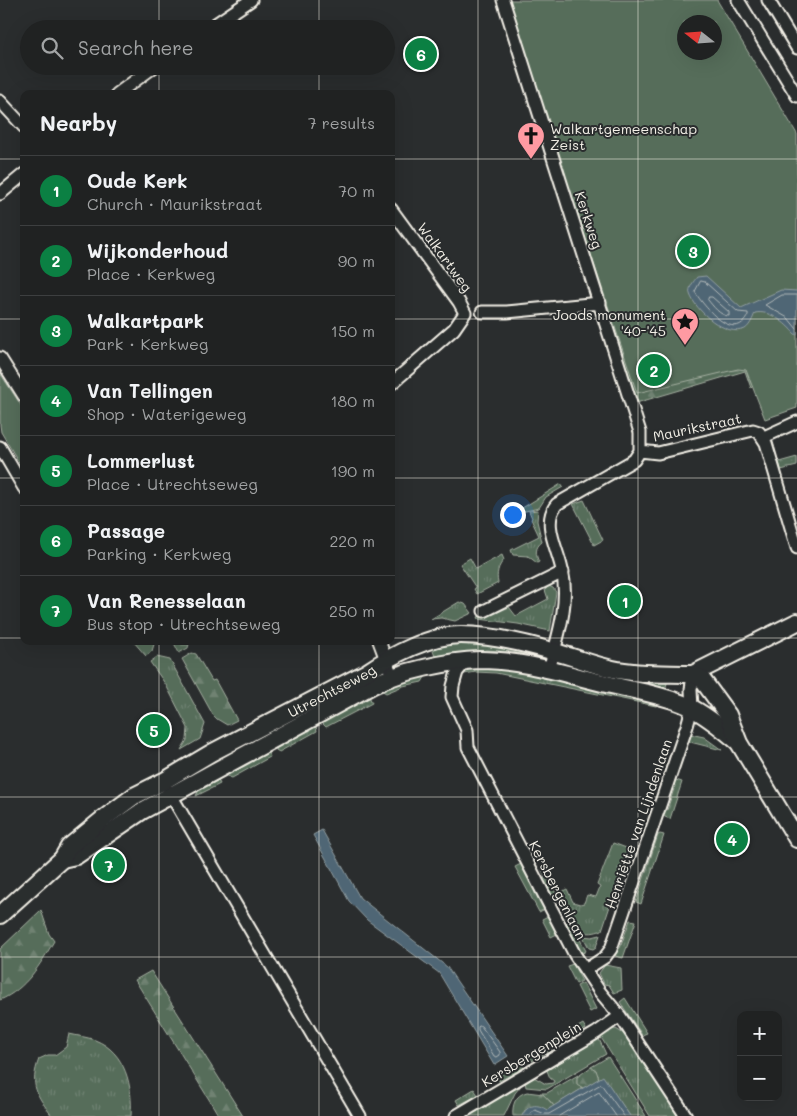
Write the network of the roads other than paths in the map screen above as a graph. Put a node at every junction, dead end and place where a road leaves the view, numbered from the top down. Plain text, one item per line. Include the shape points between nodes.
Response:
1 (251, 0) edge
2 (503, 0) edge
3 (738, 0) edge
4 (768, 0) edge
5 (221, 20) edge
6 (797, 48) edge
7 (143, 75) edge
8 (122, 90) edge
9 (797, 96) edge
10 (0, 101) edge
11 (20, 124) edge
12 (20, 177) edge
13 (0, 194) edge
14 (395, 215) edge
15 (600, 303) junction
16 (482, 312) dead end
17 (0, 358) edge
18 (395, 381) edge
19 (20, 390) edge
20 (797, 422) edge
21 (764, 437) junction
22 (0, 447) edge
23 (640, 451) junction
24 (20, 481) edge
25 (797, 548) edge
26 (563, 572) junction
27 (484, 611) dead end
28 (797, 622) edge
29 (381, 645) edge
30 (554, 651) junction
31 (386, 659) junction
32 (466, 661) junction
33 (549, 670) junction
34 (693, 674) junction
35 (392, 676) junction
36 (692, 708) junction
37 (739, 743) junction
38 (168, 789) junction
39 (797, 839) edge
40 (0, 913) edge
41 (585, 970) junction
42 (620, 1016) junction
43 (360, 1116) edge
44 (456, 1116) edge
45 (686, 1116) edge

1 - 5 street
2 - 15 street, Kerkweg
3 - 9 street
4 - 6 street
7 - 8 street
10 - 11 street
12 - 13 street
14 - 18 street, Walkartweg via 465,313 454,329
15 - 16 street
15 - 23 street, Kerkweg via 640,432
17 - 19 street
20 - 21 street
21 - 23 street, Maurikstraat via 753,430 658,453
21 - 25 street
22 - 24 street
23 - 26 street, Maurikstraat via 634,460 553,508 550,527
26 - 27 street
26 - 30 street, Maurikstraat via 563,606
28 - 34 main road
29 - 31 street
30 - 31 main road, Utrechtseweg via 460,635 443,637
30 - 33 street, Maurikstraat
30 - 34 main road, Utrechtseweg via 629,672
31 - 35 street
31 - 38 main road, Utrechtseweg via 210,754
32 - 33 main road, Utrechtseweg via 520,664
32 - 35 main road, Utrechtseweg
32 - 41 street, Kersbergenlaan via 457,672 452,697 467,730 468,747
33 - 36 main road, Utrechtseweg via 657,696
34 - 36 street, Henriëtte van Lijndenlaan
34 - 37 main road via 701,678 728,716
35 - 38 main road, Utrechtseweg
36 - 37 main road, Utrechtseweg
36 - 41 street, Henriëtte van Lijndenlaan via 612,949
37 - 39 main road
38 - 40 main road, Utrechtseweg via 76,856 62,859
38 - 43 street
41 - 42 street, Kersbergenlaan
42 - 44 street, Kersbergenplein
42 - 45 street, Kersbergenlaan

